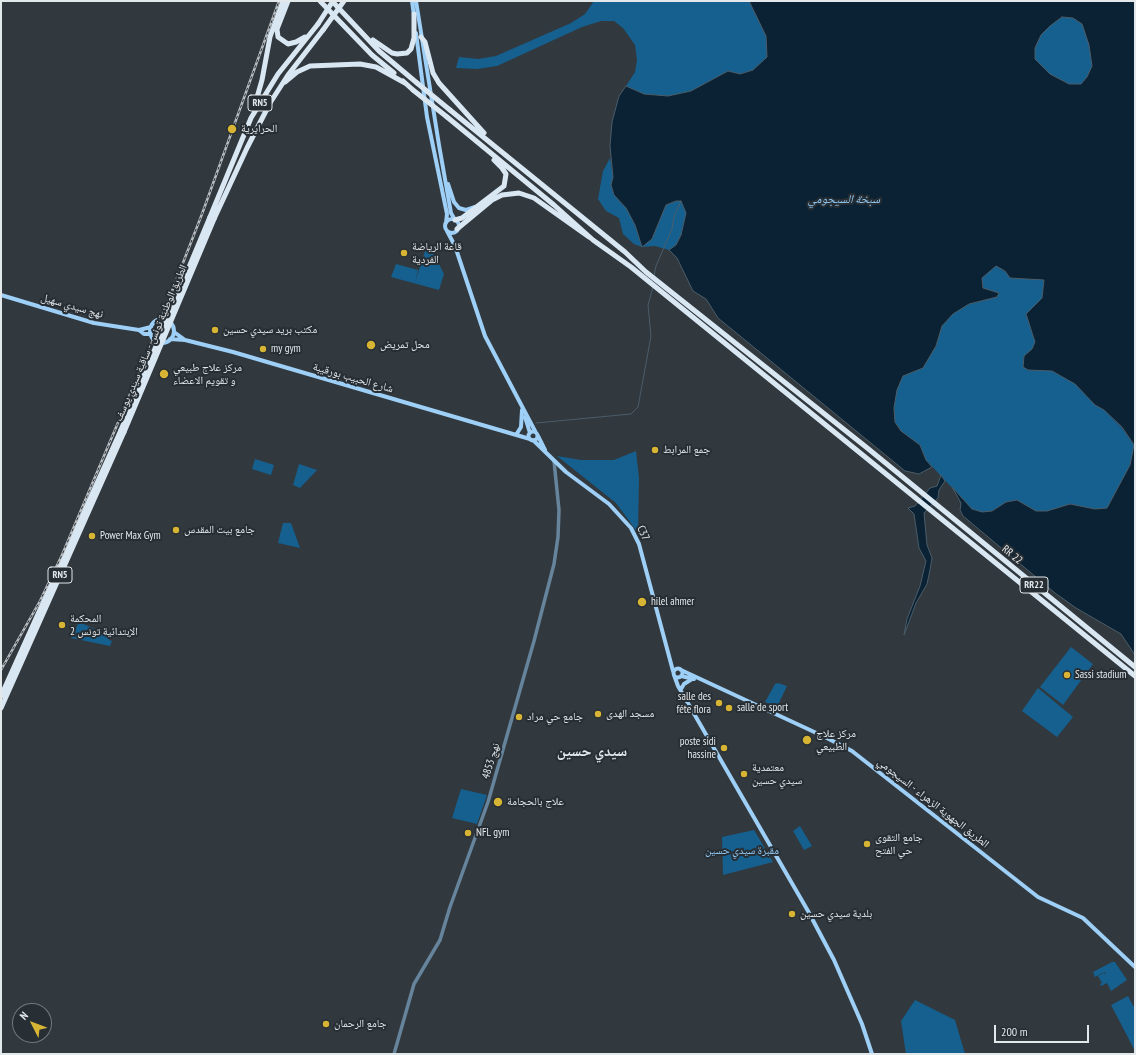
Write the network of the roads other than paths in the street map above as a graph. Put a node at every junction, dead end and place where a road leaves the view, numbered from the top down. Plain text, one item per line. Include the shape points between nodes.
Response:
1 (283, 1) edge
2 (288, 1) edge
3 (315, 1) edge
4 (320, 1) edge
5 (332, 1) edge
6 (344, 1) edge
7 (412, 1) edge
8 (416, 1) edge
9 (326, 7) junction
10 (414, 14) junction
11 (356, 27) junction
12 (310, 34) junction
13 (421, 37) junction
14 (405, 83) junction
15 (279, 88) junction
16 (251, 118) junction
17 (479, 143) junction
18 (496, 146) junction
19 (444, 175) junction
20 (477, 206) junction
21 (212, 218) junction
22 (455, 220) junction
23 (446, 223) junction
24 (457, 230) junction
25 (447, 231) junction
26 (593, 240) junction
27 (455, 246) junction
28 (1, 295) edge
29 (151, 327) junction
30 (139, 330) junction
31 (174, 332) junction
32 (151, 334) junction
33 (170, 339) junction
34 (185, 340) junction
35 (521, 408) junction
36 (123, 431) junction
37 (536, 431) junction
38 (529, 433) junction
39 (516, 435) junction
40 (538, 436) junction
41 (532, 440) junction
42 (546, 452) junction
43 (554, 461) junction
44 (668, 656) junction
45 (1135, 667) edge
46 (680, 669) junction
47 (674, 673) junction
48 (680, 676) junction
49 (1135, 676) edge
50 (692, 679) junction
51 (700, 680) junction
52 (681, 690) junction
53 (1, 696) edge
54 (1, 708) edge
55 (1135, 967) edge
56 (394, 1054) edge
57 (872, 1054) edge

1 - 16 highway via 270,37
2 - 12 highway via 277,29 278,37 284,43 292,44
3 - 9 highway
4 - 9 highway
5 - 11 highway
5 - 12 highway, الطريق الوطنية تونس - ساقية سيدي يوسف / RN5, bridge
6 - 15 highway, الطريق الوطنية تونس - ساقية سيدي يوسف / RN5, bridge
7 - 10 main road
8 - 13 main road
9 - 14 highway via 372,55
10 - 11 highway via 413,44 411,49 402,54 382,48
10 - 23 main road via 427,117 447,214
11 - 18 highway, bridge via 379,51
12 - 16 highway, الطريق الوطنية تونس - ساقية سيدي يوسف / RN5 via 278,74
13 - 18 highway via 433,73 439,82
13 - 19 main road
14 - 15 highway via 368,65 319,64 301,69
14 - 17 highway, bridge
15 - 21 highway, الطريق الوطنية تونس - ساقية سيدي يوسف / RN5
16 - 21 highway, الطريق الوطنية تونس - ساقية سيدي يوسف / RN5
17 - 20 highway via 502,168 506,178 501,189
17 - 26 highway
18 - 45 highway, RR 22 / RR22 via 652,277 704,316
19 - 20 main road via 456,206 464,210
19 - 22 main road
20 - 22 highway via 462,218
21 - 36 highway, الطريق الوطنية تونس - ساقية سيدي يوسف / RN5, bridge
22 - 23 main road
22 - 24 main road via 458,223
23 - 25 main road
24 - 25 main road
24 - 26 highway via 492,200 502,195 519,193 534,198
24 - 27 main road
25 - 27 main road
26 - 49 highway
27 - 35 main road via 479,322
28 - 30 main road, نهج سيدي سهيل via 84,321
29 - 30 main road, نهج سيدي سهيل
29 - 31 main road via 156,320 165,319 171,324
29 - 32 main road
30 - 32 main road, نهج سيدي سهيل via 144,334
31 - 33 main road
31 - 34 main road, شارع الحبيب بورقيبة
32 - 33 main road via 158,342
33 - 34 main road, شارع الحبيب بورقيبة
34 - 39 main road, شارع الحبيب بورقيبة
35 - 37 main road
35 - 38 main road
35 - 39 main road via 521,427
36 - 53 highway, الطريق الوطنية تونس - ساقية سيدي يوسف / RN5
36 - 54 highway, الطريق الوطنية تونس - ساقية سيدي يوسف / RN5
37 - 38 main road
37 - 40 main road
38 - 39 main road
38 - 41 main road
39 - 41 main road, شارع الحبيب بورقيبة
40 - 41 main road
40 - 42 main road
41 - 42 main road
42 - 43 main road, C37
43 - 44 main road, C37 via 623,516 634,533
43 - 56 street, نهج 4853 via 559,510 558,537 554,564 532,647 488,802 440,940 414,984
44 - 46 main road
44 - 47 main road, C37
46 - 47 main road
46 - 48 main road
46 - 51 main road
47 - 48 main road
47 - 52 main road, C37
48 - 50 main road
48 - 52 main road
50 - 51 main road
50 - 52 main road
51 - 55 main road, الطريق الجهوية الزهراء - السيجومي via 852,751 1033,894 1083,918
52 - 57 main road, C37 via 834,960

